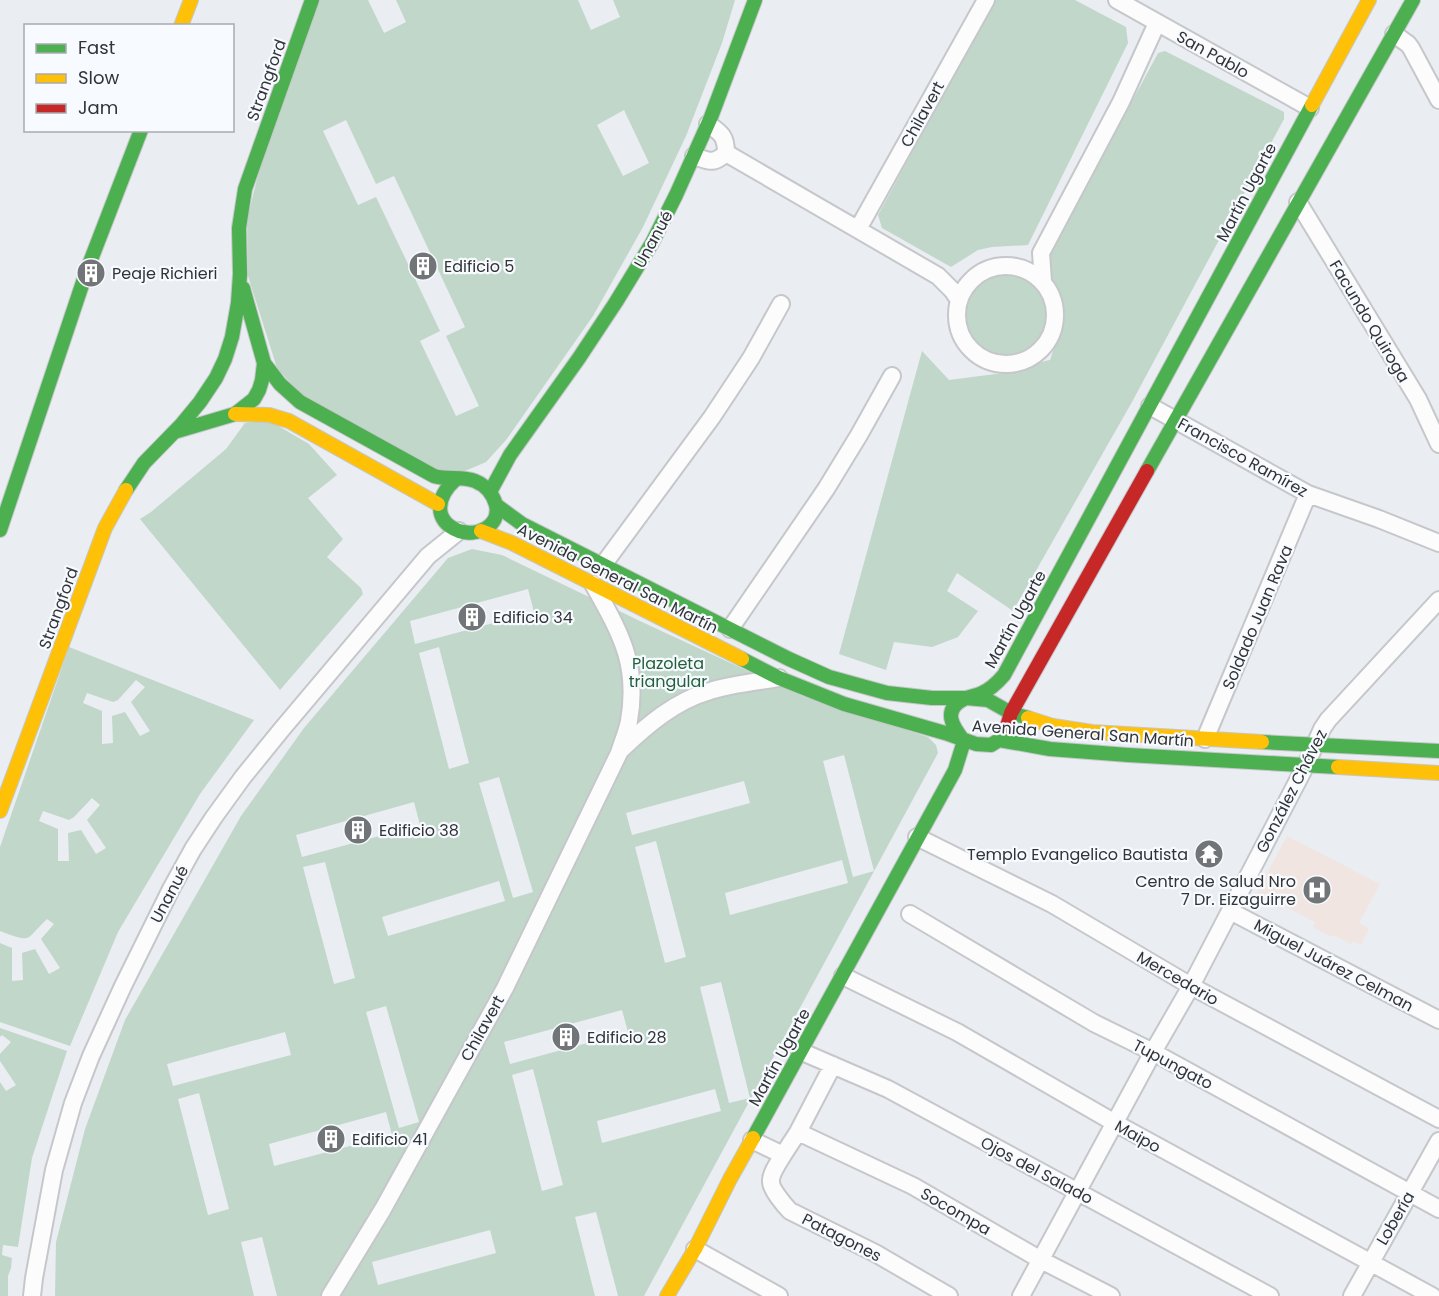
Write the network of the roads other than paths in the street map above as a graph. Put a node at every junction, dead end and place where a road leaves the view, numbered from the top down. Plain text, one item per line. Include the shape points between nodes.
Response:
1 (190, 0) edge
2 (312, 0) edge
3 (755, 0) edge
4 (986, 0) edge
5 (1117, 0) edge
6 (1370, 0) edge
7 (1413, 0) edge
8 (1157, 23) junction
9 (182, 24) edge
10 (1394, 34) junction
11 (1439, 100) edge
12 (1310, 108) junction
13 (708, 124) junction
14 (140, 132) edge
15 (726, 153) junction
16 (694, 156) junction
17 (1298, 202) junction
18 (858, 229) junction
19 (1041, 253) junction
20 (1011, 265) junction
21 (982, 271) junction
22 (938, 276) junction
23 (241, 278) junction
24 (1042, 280) junction
25 (959, 300) junction
26 (781, 304) dead end
27 (264, 363) junction
28 (892, 376) dead end
29 (1150, 406) junction
30 (235, 414) junction
31 (1175, 419) junction
32 (174, 432) junction
33 (1439, 444) edge
34 (510, 455) junction
35 (455, 480) junction
36 (472, 480) junction
37 (490, 492) junction
38 (1308, 494) junction
39 (496, 506) junction
40 (441, 512) junction
41 (0, 530) edge
42 (459, 531) junction
43 (481, 531) junction
44 (1439, 543) edge
45 (428, 556) junction
46 (603, 565) junction
47 (593, 584) junction
48 (1439, 600) edge
49 (730, 629) junction
50 (779, 678) junction
51 (966, 698) junction
52 (1011, 713) junction
53 (1205, 739) junction
54 (999, 740) junction
55 (964, 741) junction
56 (1315, 745) junction
57 (1439, 752) edge
58 (619, 753) junction
59 (1306, 765) junction
60 (1439, 773) edge
61 (0, 811) edge
62 (917, 837) junction
63 (1230, 910) junction
64 (910, 914) dead end
65 (843, 976) junction
66 (1191, 986) junction
67 (1439, 1020) edge
68 (800, 1052) junction
69 (1153, 1052) junction
70 (833, 1065) junction
71 (1439, 1119) edge
72 (1114, 1123) junction
73 (798, 1132) junction
74 (752, 1140) junction
75 (1439, 1141) edge
76 (783, 1155) junction
77 (1077, 1191) junction
78 (1410, 1193) junction
79 (1439, 1209) edge
80 (694, 1250) junction
81 (1041, 1260) junction
82 (1370, 1263) junction
83 (32, 1296) edge
84 (330, 1296) edge
85 (668, 1296) edge
86 (779, 1296) edge
87 (949, 1296) edge
88 (1021, 1296) edge
89 (1111, 1296) edge
90 (1270, 1296) edge
91 (1352, 1296) edge
92 (1432, 1296) edge

1 - 9 main road
2 - 23 main road, Strangford via 245,189 239,233
3 - 13 main road, Unanué
4 - 18 street, Chilavert
5 - 8 street, San Pablo
6 - 12 main road, Martín Ugarte
7 - 10 main road
8 - 12 street, San Pablo
8 - 19 street via 1121,102
10 - 11 street via 1412,48
10 - 17 main road
12 - 29 main road, Martín Ugarte
13 - 15 street via 722,136
13 - 16 main road, Unanué
14 - 41 main road via 87,270
15 - 16 street via 713,161
15 - 18 street
16 - 34 main road, Unanué via 628,283
17 - 31 main road
17 - 33 street, Facundo Quiroga via 1418,399
18 - 22 street
19 - 20 street
19 - 24 street
20 - 21 street
20 - 24 street
21 - 22 street
21 - 25 street
22 - 25 street
23 - 27 main road, Strangford
23 - 32 main road, Strangford via 236,316 220,368 210,388
24 - 25 street via 1051,293 1056,322 1043,348 1018,363 988,361 975,354 959,330
26 - 46 street via 712,417
27 - 30 main road, Strangford via 254,399
27 - 35 main road via 279,384 300,402 434,476
28 - 49 street via 826,489
29 - 31 street, Francisco Ramírez
29 - 51 main road, Martín Ugarte via 1004,675 981,694
30 - 32 main road, Strangford
30 - 40 main road via 279,416
31 - 38 street, Francisco Ramírez
31 - 52 main road
32 - 61 main road, Strangford via 140,468 105,528
34 - 36 main road, Unanué
34 - 37 main road, Unanué
35 - 36 main road
35 - 40 main road via 443,491
36 - 37 main road
37 - 39 main road
38 - 44 street, Francisco Ramírez
38 - 53 street, Soldado Juan Rava
39 - 43 main road via 494,522
39 - 46 main road, Avenida General San Martín via 522,524
40 - 42 main road via 450,526
40 - 45 street, Unanué
42 - 43 main road
42 - 45 street, Unanué
43 - 47 main road, Avenida General San Martín
45 - 83 street, Unanué via 243,777 171,889 114,1004 73,1103 54,1170
46 - 49 main road, Avenida General San Martín
47 - 50 main road, Avenida General San Martín
47 - 58 street, Chilavert via 622,639 632,675 628,723
48 - 56 street, González Chávez via 1328,720
49 - 51 main road, Avenida General San Martín via 829,676 887,693
50 - 55 main road, Avenida General San Martín via 844,704
50 - 58 street, Chilavert via 728,686 684,701 644,728
51 - 52 main road, Avenida General San Martín via 988,700
51 - 55 main road via 951,711 950,722
52 - 53 main road, Avenida General San Martín via 1053,726 1092,732
52 - 54 main road
53 - 56 main road, Avenida General San Martín
54 - 55 main road, Avenida General San Martín via 991,745
54 - 59 main road, Avenida General San Martín via 1050,749
55 - 62 main road, Martín Ugarte via 955,770
56 - 57 main road, Avenida General San Martín
56 - 59 street, González Chávez
58 - 84 street, Chilavert via 505,988
59 - 60 main road, Avenida General San Martín
59 - 63 street, González Chávez
62 - 65 main road, Martín Ugarte
62 - 66 street, Mercedario via 1052,904
63 - 66 street, González Chávez
63 - 67 street, Miguel Juárez Celman
64 - 69 street, Tupungato via 1094,1023
65 - 68 main road, Martín Ugarte
65 - 72 street, Maipo via 957,1032
66 - 69 street, González Chávez
66 - 71 street, Mercedario
68 - 70 street, Ojos del Salado
68 - 74 main road, Martín Ugarte
69 - 72 street, González Chávez
69 - 78 street, Tupungato
70 - 73 street
70 - 77 street, Ojos del Salado via 888,1089
72 - 77 street, González Chávez
72 - 82 street, Maipo
73 - 76 street
73 - 81 street, Socompa via 912,1186
74 - 76 street
74 - 80 main road, Martín Ugarte
75 - 78 street, Lobería
76 - 87 street, Patagones via 771,1185 784,1206
77 - 81 street, González Chávez
77 - 90 street, Ojos del Salado
78 - 79 street, Tupungato
78 - 82 street, Lobería
80 - 85 main road, Martín Ugarte
80 - 86 street
81 - 88 street, González Chávez
81 - 89 street, Socompa
82 - 91 street, Lobería
82 - 92 street, Maipo

